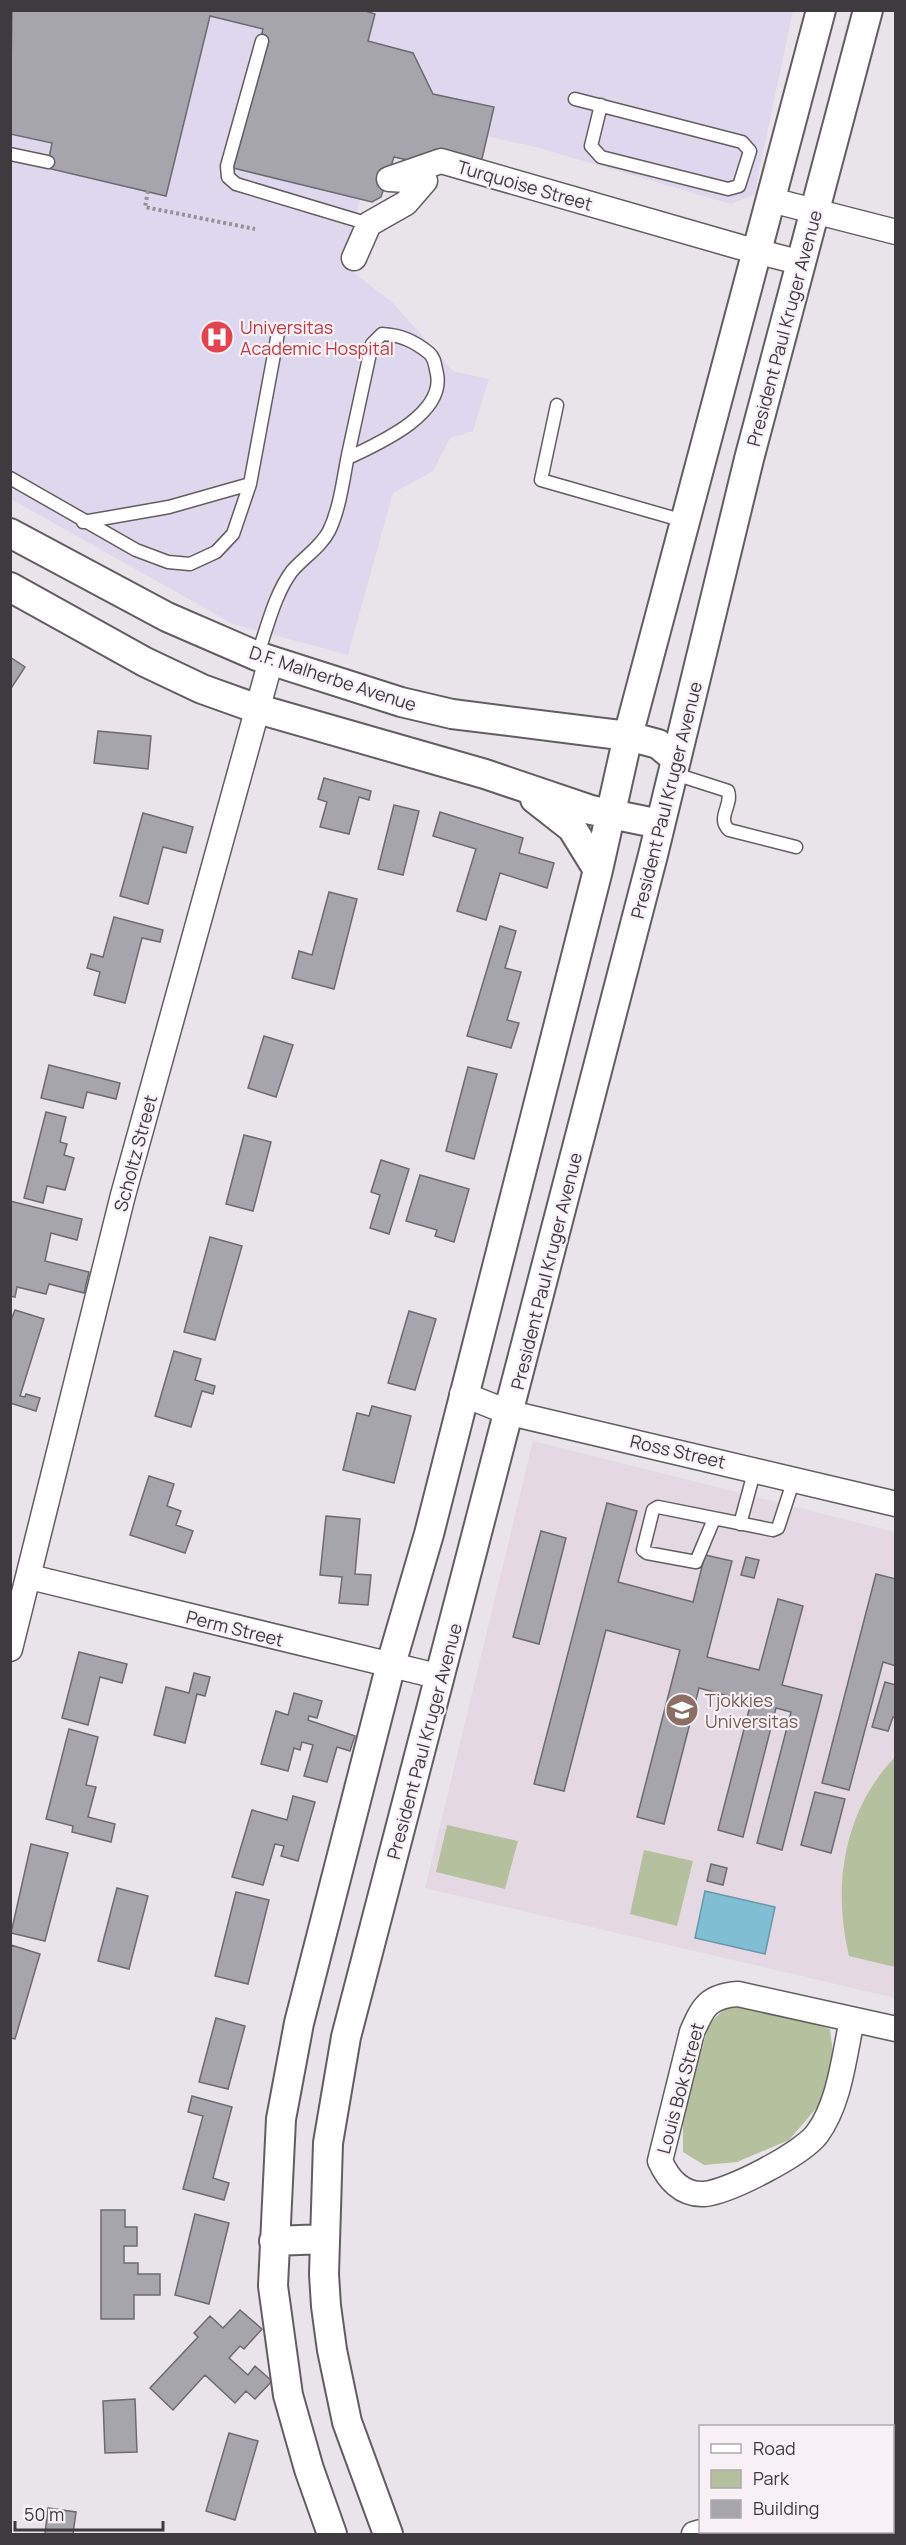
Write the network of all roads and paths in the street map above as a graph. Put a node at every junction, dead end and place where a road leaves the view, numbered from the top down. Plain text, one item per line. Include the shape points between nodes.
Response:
1 (821, 10) edge
2 (868, 10) edge
3 (262, 40) dead end
4 (575, 99) dead end
5 (601, 105) junction
6 (10, 154) edge
7 (48, 162) dead end
8 (148, 191) dead end
9 (771, 200) junction
10 (815, 211) junction
11 (369, 224) junction
12 (255, 229) dead end
13 (896, 232) edge
14 (755, 252) junction
15 (354, 258) dead end
16 (802, 262) junction
17 (278, 333) dead end
18 (557, 405) dead end
19 (348, 458) junction
20 (10, 478) edge
21 (250, 484) junction
22 (684, 521) junction
23 (83, 522) junction
24 (10, 532) edge
25 (10, 587) edge
26 (264, 658) junction
27 (258, 708) junction
28 (628, 736) junction
29 (674, 766) junction
30 (518, 786) junction
31 (611, 816) junction
32 (660, 824) junction
33 (796, 847) dead end
34 (598, 870) junction
35 (462, 1394) junction
36 (510, 1413) junction
37 (755, 1469) junction
38 (794, 1479) junction
39 (896, 1504) edge
40 (714, 1519) junction
41 (741, 1524) junction
42 (30, 1577) junction
43 (10, 1648) edge
44 (391, 1664) junction
45 (441, 1677) junction
46 (852, 2020) junction
47 (896, 2029) edge
48 (325, 2239) junction
49 (274, 2241) junction
50 (332, 2535) edge
51 (388, 2535) edge

1 - 9 street
2 - 10 street, President Paul Kruger Avenue
3 - 11 lane via 227,166 228,177 236,184
4 - 5 lane
5 - 5 lane via 742,142 750,151 739,186 728,189 601,157 591,146
6 - 7 lane
8 - 12 path via 145,207
9 - 10 street
9 - 14 street
10 - 13 street
10 - 16 street, President Paul Kruger Avenue
11 - 14 street, Turquoise Street via 406,203 425,181 389,179 441,161
11 - 15 street
14 - 16 street, Turquoise Street
14 - 22 street
16 - 29 street, President Paul Kruger Avenue
17 - 21 lane
18 - 22 lane via 541,480
19 - 19 lane via 372,344 382,334 416,343 433,357 438,378 436,393 398,434
19 - 26 lane via 329,530 292,572 278,597
20 - 23 lane
21 - 23 lane via 169,507
21 - 23 lane via 233,534 216,552 190,564 168,562 136,550
22 - 28 street
24 - 26 street, D.F. Malherbe Avenue via 167,617
25 - 27 street via 144,662 202,689
26 - 27 street, Scholtz Street
26 - 28 street, D.F. Malherbe Avenue via 401,702 452,714
27 - 30 street
27 - 42 street, Scholtz Street via 123,1195
28 - 29 street, D.F. Malherbe Avenue via 658,744
28 - 31 street
29 - 32 street, President Paul Kruger Avenue
29 - 33 lane via 728,791 730,797 723,819 729,830
30 - 31 street
30 - 34 street via 572,828
31 - 32 street
31 - 34 street
32 - 36 street, President Paul Kruger Avenue
34 - 35 street
35 - 36 street, Ross Street
35 - 44 street via 429,1534
36 - 37 street, Ross Street
36 - 45 street, President Paul Kruger Avenue
37 - 38 street, Ross Street
37 - 41 lane
38 - 39 street, Ross Street
38 - 41 lane via 778,1528
40 - 40 lane via 655,1508 643,1550 696,1562
40 - 41 lane
42 - 43 street, Scholtz Street
42 - 44 street, Perm Street
44 - 45 street, Perm Street
44 - 49 street via 299,2023 281,2119
45 - 48 street, President Paul Kruger Avenue via 346,2037 328,2144
46 - 46 street, Louis Bok Street via 738,1994 710,2001 700,2013 689,2043 660,2161 666,2176 689,2192 704,2194 775,2165 801,2148 817,2134 833,2099
46 - 47 street, Louis Bok Street
48 - 49 street
48 - 51 street, President Paul Kruger Avenue via 326,2306 334,2361 347,2422
49 - 50 street via 273,2286 288,2395

